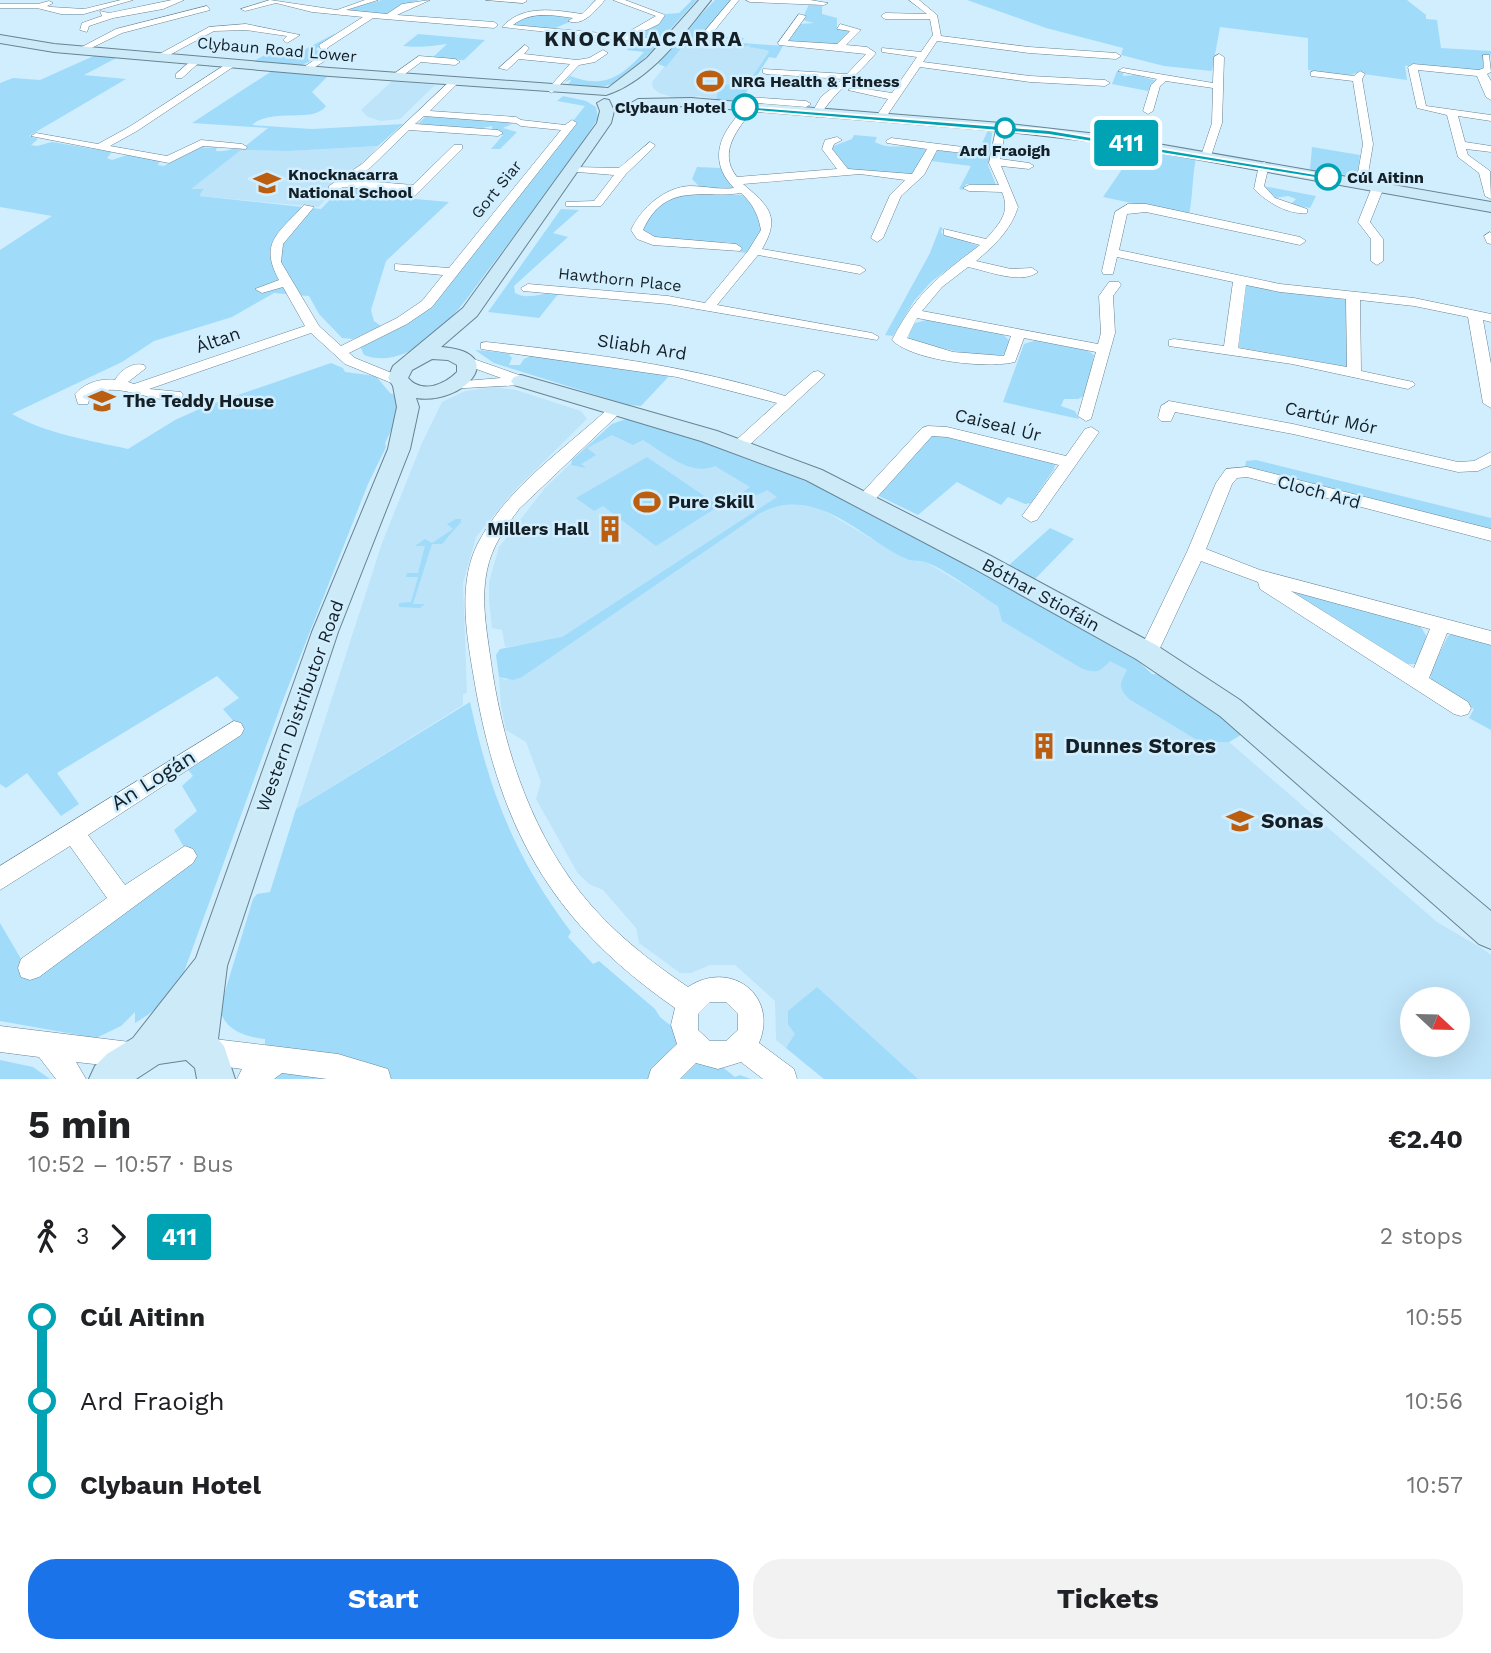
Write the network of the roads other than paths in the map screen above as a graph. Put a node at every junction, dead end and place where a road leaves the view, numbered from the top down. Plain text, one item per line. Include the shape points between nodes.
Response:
1 (57, 0) edge
2 (129, 0) edge
3 (180, 0) edge
4 (277, 0) edge
5 (374, 0) edge
6 (426, 0) edge
7 (490, 0) edge
8 (601, 0) edge
9 (618, 0) edge
10 (705, 0) edge
11 (735, 0) edge
12 (750, 0) edge
13 (913, 0) edge
14 (523, 1) edge
15 (824, 1) edge
16 (0, 6) edge
17 (38, 6) junction
18 (208, 8) dead end
19 (245, 9) dead end
20 (97, 10) junction
21 (334, 12) junction
22 (825, 14) dead end
23 (109, 16) junction
24 (370, 16) junction
25 (802, 16) dead end
26 (885, 16) dead end
27 (583, 17) junction
28 (934, 17) junction
29 (386, 18) junction
30 (495, 25) dead end
31 (840, 27) dead end
32 (84, 30) dead end
33 (554, 31) junction
34 (708, 34) dead end
35 (626, 37) junction
36 (935, 38) junction
37 (0, 39) edge
38 (287, 40) dead end
39 (667, 42) junction
40 (527, 46) dead end
41 (839, 47) junction
42 (80, 50) junction
43 (885, 50) dead end
44 (435, 52) dead end
45 (603, 53) dead end
46 (657, 54) junction
47 (517, 56) junction
48 (1116, 56) dead end
49 (159, 57) junction
50 (1219, 57) dead end
51 (1486, 57) dead end
52 (407, 58) dead end
53 (422, 59) junction
54 (921, 59) junction
55 (197, 60) junction
56 (228, 60) junction
57 (455, 62) dead end
58 (504, 68) dead end
59 (306, 69) junction
60 (766, 71) dead end
61 (1123, 71) dead end
62 (395, 73) junction
63 (1480, 73) junction
64 (425, 74) dead end
65 (1314, 74) dead end
66 (179, 76) dead end
67 (570, 77) junction
68 (849, 77) junction
69 (1163, 79) junction
70 (453, 83) junction
71 (1104, 83) dead end
72 (1216, 86) junction
73 (853, 90) dead end
74 (606, 96) junction
75 (638, 97) junction
76 (896, 97) junction
77 (1491, 97) edge
78 (748, 104) junction
79 (811, 109) junction
80 (1148, 111) dead end
81 (421, 113) junction
82 (1452, 113) junction
83 (880, 118) junction
84 (1491, 118) edge
85 (407, 127) junction
86 (1001, 127) junction
87 (491, 130) dead end
88 (36, 136) dead end
89 (837, 140) dead end
90 (891, 141) dead end
91 (650, 145) dead end
92 (1460, 145) junction
93 (934, 146) junction
94 (100, 147) junction
95 (242, 147) dead end
96 (1491, 149) edge
97 (963, 150) dead end
98 (435, 154) dead end
99 (1206, 156) junction
100 (994, 162) junction
101 (1264, 165) junction
102 (1028, 167) dead end
103 (578, 169) junction
104 (622, 172) junction
105 (845, 172) junction
106 (914, 178) junction
107 (737, 185) junction
108 (1370, 186) junction
109 (969, 188) dead end
110 (1006, 189) junction
111 (1491, 196) edge
112 (561, 200) junction
113 (308, 207) dead end
114 (1491, 207) edge
115 (1303, 211) dead end
116 (948, 232) dead end
117 (877, 238) dead end
118 (1300, 242) dead end
119 (989, 244) junction
120 (736, 248) dead end
121 (754, 251) junction
122 (1112, 252) junction
123 (1377, 261) dead end
124 (965, 262) junction
125 (400, 267) dead end
126 (860, 270) dead end
127 (452, 272) junction
128 (1032, 272) dead end
129 (1240, 281) junction
130 (286, 282) junction
131 (528, 288) dead end
132 (262, 289) dead end
133 (1351, 295) junction
134 (709, 306) junction
135 (470, 312) junction
136 (913, 313) junction
137 (1475, 316) junction
138 (1491, 318) edge
139 (313, 328) junction
140 (1019, 333) junction
141 (872, 338) dead end
142 (1174, 343) dead end
143 (486, 346) dead end
144 (1104, 349) junction
145 (1230, 351) junction
146 (339, 352) junction
147 (462, 358) junction
148 (414, 359) junction
149 (361, 364) junction
150 (139, 368) dead end
151 (1354, 373) junction
152 (818, 375) dead end
153 (521, 381) junction
154 (120, 383) junction
155 (401, 384) junction
156 (1408, 384) dead end
157 (450, 387) junction
158 (135, 389) junction
159 (1490, 394) edge
160 (177, 396) dead end
161 (83, 401) dead end
162 (788, 402) junction
163 (616, 408) junction
164 (1166, 418) dead end
165 (740, 446) junction
166 (398, 449) junction
167 (1491, 457) edge
168 (1069, 462) junction
169 (865, 500) junction
170 (1031, 516) dead end
171 (1491, 535) edge
172 (1196, 552) junction
173 (1255, 575) junction
174 (1441, 625) junction
175 (1491, 638) edge
176 (1146, 652) junction
177 (1418, 681) junction
178 (1461, 708) dead end
179 (234, 729) dead end
180 (72, 831) junction
181 (185, 856) dead end
182 (0, 879) edge
183 (123, 901) junction
184 (1490, 929) edge
185 (210, 966) junction
186 (30, 968) dead end
187 (690, 1003) junction
188 (0, 1039) edge
189 (694, 1046) junction
190 (742, 1046) junction
191 (48, 1047) junction
192 (207, 1058) edge
193 (130, 1061) edge
194 (277, 1061) junction
195 (74, 1079) edge
196 (250, 1079) edge
197 (378, 1079) edge
198 (661, 1079) edge
199 (783, 1079) edge

1 - 17 street
2 - 20 street
3 - 23 street
4 - 19 street
4 - 21 street
5 - 21 street
6 - 29 street
7 - 14 street
8 - 27 street
9 - 35 street via 661,15
10 - 39 street
11 - 34 street
12 - 15 street
13 - 28 street
15 - 22 street
16 - 17 street
17 - 20 street via 69,13
18 - 42 street via 119,31
20 - 23 street
21 - 24 street
23 - 32 street
24 - 29 street
24 - 59 street via 328,42 322,47 328,55
25 - 41 street via 782,43
26 - 28 street
27 - 33 street
27 - 33 street via 529,14 518,16 506,27
28 - 36 street
29 - 30 street
31 - 41 street via 857,30
33 - 35 street
35 - 39 street
36 - 48 street
36 - 54 street
37 - 42 street, Clybaun Road Lower
38 - 49 street via 296,34 246,27 212,29
39 - 46 street
40 - 47 street
41 - 68 street via 872,52
42 - 49 street, Clybaun Road Lower
43 - 54 street
44 - 53 street
45 - 67 street
46 - 74 street
46 - 75 street via 643,76
47 - 58 street
47 - 67 street via 567,60
49 - 55 street, Clybaun Road Lower
50 - 72 street
51 - 63 street via 1489,69
52 - 53 street
53 - 57 street
53 - 62 street
54 - 71 street via 1010,77
54 - 76 street
55 - 56 street, Clybaun Road Lower
55 - 66 street
56 - 59 street, Clybaun Road Lower
56 - 94 street via 132,130
59 - 62 street, Clybaun Road Lower
60 - 68 street
61 - 69 street
62 - 64 street
62 - 70 street, Clybaun Road Lower
63 - 77 street
63 - 82 street via 1414,66 1420,106
65 - 108 street via 1359,77
67 - 70 street, Clybaun Road Lower
67 - 74 street, Clybaun Road Lower
68 - 79 street
69 - 72 street
69 - 80 street via 1156,85
70 - 81 street
72 - 99 street via 1217,123
73 - 76 street
74 - 75 street, Clybaun Road Lower via 617,106
74 - 112 street via 604,123
75 - 78 street, Clybaun Road Lower
75 - 103 street via 617,114
76 - 83 street
78 - 79 street, Clybaun Road Lower
78 - 107 street via 724,147 725,168
79 - 83 street, Clybaun Road Lower
81 - 85 street
81 - 127 street, Gort Siar via 570,126
82 - 84 street
82 - 92 street
83 - 86 street, Clybaun Road Lower
85 - 87 street
85 - 98 street via 366,166 337,185 412,193 454,151
86 - 99 street, Clybaun Road Lower
86 - 100 street
88 - 94 street
89 - 105 street via 829,142 827,149
90 - 93 street
91 - 104 street
92 - 96 street
92 - 111 street via 1464,159 1484,171
93 - 97 street
93 - 106 street
94 - 95 street via 169,160 201,144
99 - 101 street, Clybaun Road Lower
100 - 102 street
100 - 110 street
101 - 108 street, Clybaun Road Lower
101 - 115 street via 1258,187 1271,200 1286,201
103 - 104 street
103 - 112 street
104 - 112 street via 597,204
105 - 106 street
105 - 107 street
106 - 117 street via 896,195
107 - 120 street via 720,193 676,190 637,230 653,241
107 - 121 street via 757,200 765,217 765,235
108 - 114 street, Clybaun Road Lower
108 - 123 street via 1364,222 1377,239
109 - 110 street
110 - 119 street via 1010,216
112 - 135 street
113 - 130 street via 274,252
116 - 119 street
118 - 122 street via 1138,207 1121,212
119 - 124 street
121 - 126 street
121 - 134 street
122 - 129 street
122 - 144 street
124 - 128 street
124 - 136 street via 944,276
125 - 127 street
127 - 146 street, Gort Siar via 421,309
129 - 133 street
129 - 145 street
130 - 132 street
130 - 139 street
131 - 134 street, Hawthorn Place
133 - 137 street via 1414,302
133 - 151 street
134 - 141 street, Hawthorn Place
135 - 147 street
135 - 148 street
136 - 140 street
136 - 140 street via 899,340 996,363 1010,359
137 - 138 street
137 - 159 street
139 - 146 street
139 - 158 street, Áltan
140 - 144 street
142 - 145 street
143 - 162 street, Sliabh Ard via 655,368
144 - 168 street via 1089,424
145 - 151 street
146 - 149 street
147 - 148 street via 440,353
147 - 153 street, Bóthar Stiofáin
147 - 157 street via 467,373
148 - 149 street
148 - 155 street via 398,373
149 - 155 street
150 - 154 street
151 - 156 street
152 - 162 street
153 - 157 street, Bóthar Stiofáin
153 - 163 street, Bóthar Stiofáin
154 - 158 street
154 - 161 street via 94,386 82,394
155 - 157 street via 418,392
155 - 166 street, Western Distributor Road via 408,407
157 - 166 street, Western Distributor Road via 428,406
158 - 160 street via 158,397
162 - 165 street
163 - 165 street, Bóthar Stiofáin
163 - 187 street via 518,501 488,541 474,593 478,643 504,771 540,853 560,885 615,950
164 - 167 street, Cartúr Mór via 1170,407 1243,419 1458,467 1478,466
165 - 169 street, Bóthar Stiofáin
166 - 185 street, Western Distributor Road via 325,632
168 - 169 street, Caiseal Úr via 928,431
168 - 170 street
169 - 176 street, Bóthar Stiofáin
171 - 172 street, Cloch Ard via 1236,472 1224,483
172 - 173 street
172 - 176 street, Cloch Ard
173 - 174 street
173 - 177 street
174 - 175 street
174 - 177 street
176 - 184 street, Bóthar Stiofáin via 1230,708
177 - 178 street
179 - 180 street, An Logán
180 - 182 street, An Logán
180 - 183 street
181 - 183 street
183 - 186 street
185 - 192 street, Western Distributor Road
185 - 193 street, Western Distributor Road
187 - 189 street via 685,1030
187 - 190 street via 718,988 738,994 752,1021
188 - 191 street
189 - 190 street via 718,1056
189 - 198 street
190 - 199 street
191 - 193 street
191 - 195 street
192 - 193 street via 182,1042
192 - 194 street via 241,1053
194 - 196 street
194 - 197 street via 338,1066

